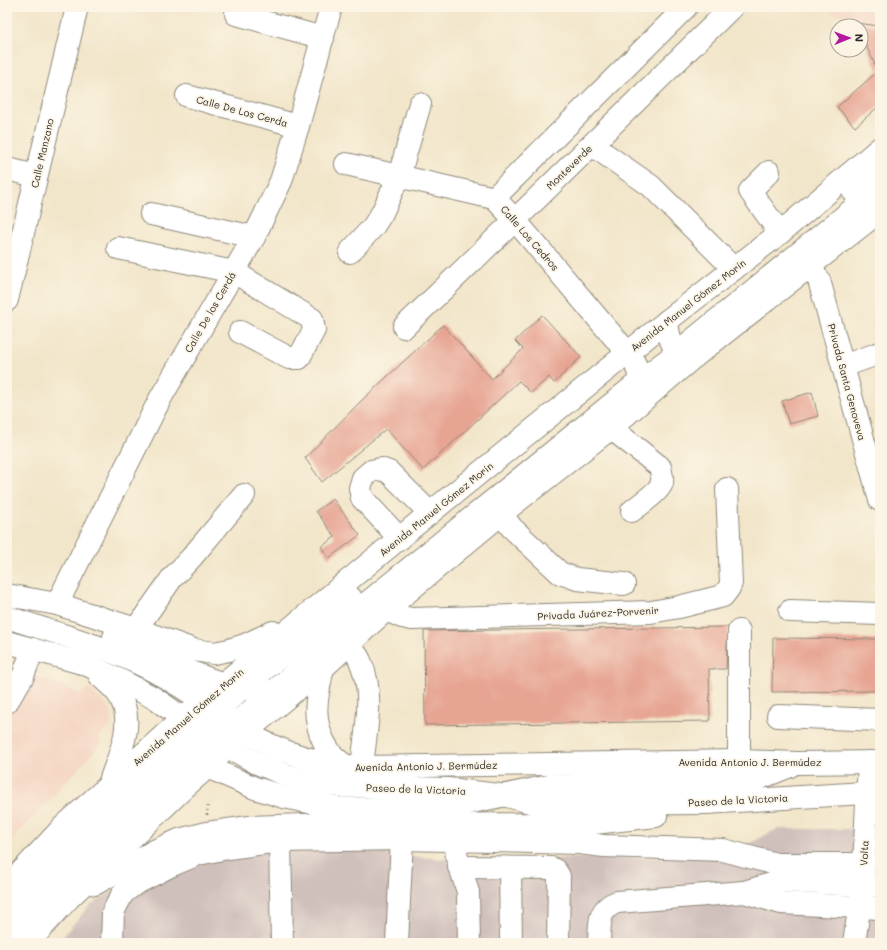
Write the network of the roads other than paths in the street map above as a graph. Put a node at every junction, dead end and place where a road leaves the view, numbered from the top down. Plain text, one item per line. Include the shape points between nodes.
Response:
1 (77, 7) edge
2 (331, 7) edge
3 (686, 7) edge
4 (732, 7) edge
5 (236, 14) dead end
6 (323, 38) junction
7 (187, 96) dead end
8 (420, 104) dead end
9 (298, 126) junction
10 (592, 145) junction
11 (880, 148) edge
12 (346, 164) dead end
13 (7, 169) edge
14 (880, 169) edge
15 (769, 172) dead end
16 (36, 176) junction
17 (399, 176) junction
18 (880, 187) edge
19 (494, 198) junction
20 (880, 211) edge
21 (151, 214) dead end
22 (515, 220) junction
23 (780, 233) junction
24 (254, 237) junction
25 (118, 248) dead end
26 (350, 252) dead end
27 (810, 266) junction
28 (734, 269) junction
29 (234, 272) junction
30 (7, 300) edge
31 (404, 327) dead end
32 (240, 332) dead end
33 (678, 343) junction
34 (880, 353) edge
35 (843, 366) junction
36 (635, 367) junction
37 (636, 405) junction
38 (611, 428) junction
39 (727, 488) dead end
40 (244, 495) dead end
41 (880, 500) edge
42 (632, 511) dead end
43 (430, 513) junction
44 (501, 514) junction
45 (400, 539) junction
46 (624, 584) dead end
47 (7, 595) edge
48 (57, 604) junction
49 (7, 608) edge
50 (386, 610) junction
51 (312, 611) junction
52 (790, 611) dead end
53 (880, 614) edge
54 (7, 617) edge
55 (136, 629) junction
56 (739, 631) dead end
57 (7, 642) edge
58 (349, 645) junction
59 (33, 649) junction
60 (85, 664) junction
61 (323, 668) junction
62 (233, 686) junction
63 (297, 689) junction
64 (273, 691) junction
65 (7, 702) edge
66 (210, 706) junction
67 (778, 716) dead end
68 (880, 720) edge
69 (192, 722) junction
70 (241, 728) junction
71 (224, 743) junction
72 (149, 750) junction
73 (171, 754) junction
74 (739, 761) junction
75 (874, 762) edge
76 (797, 763) junction
77 (201, 764) junction
78 (354, 767) junction
79 (109, 786) junction
80 (874, 792) edge
81 (507, 796) junction
82 (706, 803) junction
83 (402, 840) junction
84 (455, 840) junction
85 (280, 841) junction
86 (459, 867) junction
87 (510, 868) junction
88 (868, 871) edge
89 (7, 887) edge
90 (744, 892) junction
91 (70, 898) junction
92 (870, 907) edge
93 (7, 914) edge
94 (7, 942) edge
95 (28, 943) edge
96 (112, 943) edge
97 (282, 943) edge
98 (397, 943) edge
99 (469, 943) edge
100 (510, 943) edge
101 (558, 943) edge
102 (599, 943) edge
103 (854, 943) edge

1 - 16 main road, Calle Manzano
2 - 6 main road, Calle De los Cerdá
3 - 19 main road
4 - 10 main road, Monteverde
5 - 6 main road
6 - 9 main road, Calle De los Cerdá
7 - 9 main road, Calle De Los Cerda
8 - 17 main road
9 - 24 main road, Calle De los Cerdá via 281,181
10 - 22 main road, Monteverde
10 - 28 main road via 651,186
11 - 23 main road, Avenida Manuel Gómez Morín
12 - 17 main road, Calle Los Cedros
13 - 16 main road
14 - 33 main road
15 - 23 main road via 750,191
16 - 30 main road, Calle Manzano
17 - 19 main road, Calle Los Cedros
17 - 26 main road via 373,227
18 - 33 main road
19 - 22 main road, Calle Los Cedros
20 - 27 main road, Avenida Manuel Gómez Morín
21 - 24 main road
22 - 31 main road, Monteverde
22 - 36 main road, Calle Los Cedros via 606,328
23 - 28 main road, Avenida Manuel Gómez Morín
24 - 29 main road, Calle De los Cerdá
25 - 29 main road
27 - 33 main road, Avenida Manuel Gómez Morín
27 - 35 main road, Privada Santa Genoveva via 819,280
28 - 33 main road, Avenida Manuel Gómez Morín
29 - 32 main road via 312,319 314,330 299,358 288,358
29 - 48 main road, Calle De los Cerdá via 160,399
33 - 36 main road
33 - 36 main road, Avenida Manuel Gómez Morín
33 - 37 main road, Avenida Manuel Gómez Morín
34 - 35 main road
35 - 41 main road, Privada Santa Genoveva
36 - 37 main road via 640,389
36 - 43 main road, Avenida Manuel Gómez Morín
36 - 62 main road via 466,508
36 - 64 main road via 352,615
37 - 38 main road, Avenida Manuel Gómez Morín
38 - 42 main road via 660,467 662,482 659,488
38 - 44 main road, Avenida Manuel Gómez Morín
39 - 50 main road, Privada Juárez-Porvenir via 731,583 723,596 651,612 412,619 402,618
40 - 55 main road via 172,578
43 - 45 main road, Avenida Manuel Gómez Morín
43 - 45 main road via 389,472 381,469 371,471 363,478 360,488 362,498
44 - 46 main road via 512,528 560,573 577,579
44 - 50 main road, Avenida Manuel Gómez Morín
45 - 51 main road, Avenida Manuel Gómez Morín
47 - 48 main road
48 - 55 main road
49 - 62 main road via 74,623 124,640 186,670
50 - 58 main road, Avenida Manuel Gómez Morín
51 - 55 main road via 245,646 214,653 194,650
51 - 62 main road, Avenida Manuel Gómez Morín
52 - 53 main road
54 - 66 main road, Avenida Antonio J. Bermúdez via 125,657
56 - 74 main road
57 - 59 main road, Paseo de la Victoria
58 - 61 main road, Avenida Manuel Gómez Morín
58 - 78 main road via 361,661 368,684 368,707
59 - 60 main road, Paseo de la Victoria
59 - 65 main road via 23,676
60 - 69 main road, Paseo de la Victoria via 154,698
60 - 79 main road via 113,688 126,712 124,741
61 - 63 main road, Avenida Manuel Gómez Morín
61 - 78 main road via 316,699 316,717 330,753
62 - 64 main road
62 - 66 main road, Avenida Manuel Gómez Morín
63 - 64 main road
63 - 70 main road, Avenida Manuel Gómez Morín
64 - 70 main road
66 - 69 main road, Avenida Manuel Gómez Morín
66 - 70 main road, Avenida Antonio J. Bermúdez
67 - 68 main road
69 - 71 main road, Paseo de la Victoria
69 - 72 main road, Avenida Manuel Gómez Morín
69 - 73 main road
70 - 71 main road, Avenida Manuel Gómez Morín
70 - 78 main road, Avenida Antonio J. Bermúdez via 302,757
71 - 77 main road, Avenida Manuel Gómez Morín
71 - 81 main road, Paseo de la Victoria via 255,762 286,775 313,782 341,786 448,789
72 - 73 main road
72 - 79 main road, Avenida Manuel Gómez Morín
73 - 77 main road
73 - 93 main road via 119,798 26,891
74 - 76 main road, Avenida Antonio J. Bermúdez
74 - 78 main road, Avenida Antonio J. Bermúdez
75 - 76 main road, Avenida Antonio J. Bermúdez
75 - 80 main road, Volta
76 - 81 main road via 755,780 738,782 550,786
77 - 81 main road via 284,797 338,808 419,808
77 - 91 main road, Avenida Manuel Gómez Morín via 185,787
77 - 94 main road via 117,826 41,901
79 - 89 main road, Avenida Manuel Gómez Morín via 63,827
80 - 82 main road, Paseo de la Victoria
80 - 88 main road, Volta
81 - 82 main road, Paseo de la Victoria via 538,804
82 - 91 main road via 660,815 585,824 303,825 207,832 154,851
83 - 84 main road
83 - 85 main road
83 - 98 main road
84 - 86 main road
84 - 88 main road via 579,843 604,838 713,834
85 - 96 main road via 198,854 135,884 123,893 113,912
85 - 97 main road
86 - 87 main road
86 - 99 main road via 468,892
87 - 100 main road
87 - 101 main road via 551,868 558,872
88 - 90 main road via 782,881
88 - 92 main road, Volta
90 - 92 main road via 780,903
90 - 102 main road via 610,904 600,920
91 - 95 main road, Avenida Manuel Gómez Morín
92 - 103 main road, Volta

